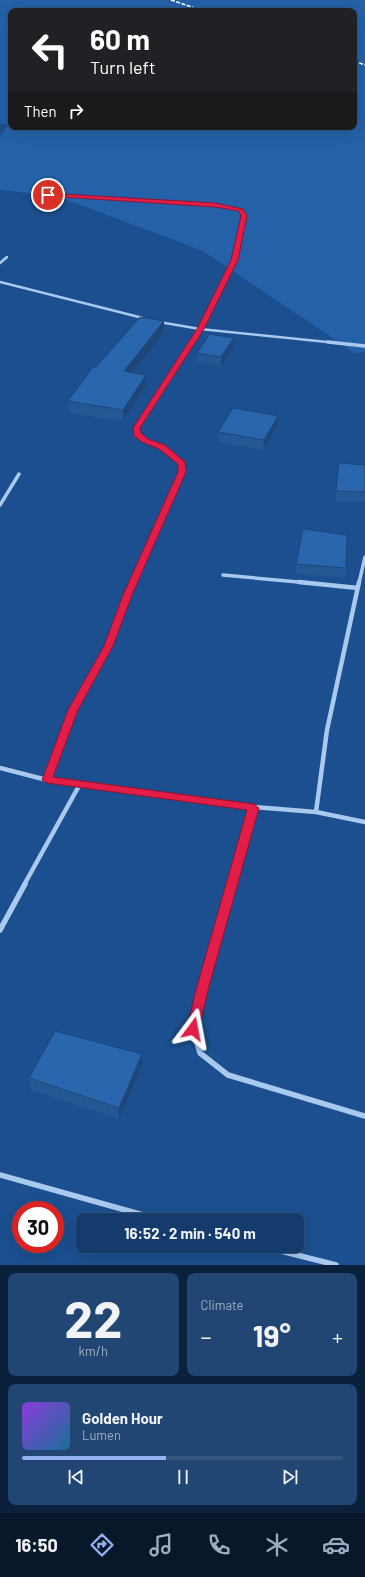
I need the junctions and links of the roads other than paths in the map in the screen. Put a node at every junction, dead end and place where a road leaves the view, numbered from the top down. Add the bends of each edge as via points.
1 (48, 195) dead end
2 (7, 257) dead end
3 (0, 264) edge
4 (0, 282) edge
5 (144, 319) edge
6 (152, 320) edge
7 (200, 329) junction
8 (365, 346) edge
9 (19, 474) dead end
10 (0, 505) edge
11 (365, 557) edge
12 (224, 574) dead end
13 (358, 588) junction
14 (0, 768) edge
15 (47, 780) junction
16 (80, 784) junction
17 (254, 808) junction
18 (316, 812) junction
19 (365, 822) edge
20 (0, 930) edge
21 (365, 1116) edge
22 (0, 1175) edge
23 (136, 1213) edge
24 (289, 1253) edge
25 (336, 1265) edge

1 - 7 street via 215,205 241,210 244,216 234,260
2 - 3 street
4 - 5 street
6 - 7 street
7 - 8 street
7 - 15 street via 136,428 137,434 162,447 182,463 182,472 108,646 73,710
9 - 10 street
11 - 13 street
12 - 13 street
13 - 18 street via 327,730
14 - 15 street
15 - 16 street
16 - 17 street
16 - 20 street
17 - 18 street
17 - 21 street via 193,1029 200,1053 228,1075
18 - 19 street
22 - 23 street
24 - 25 street

